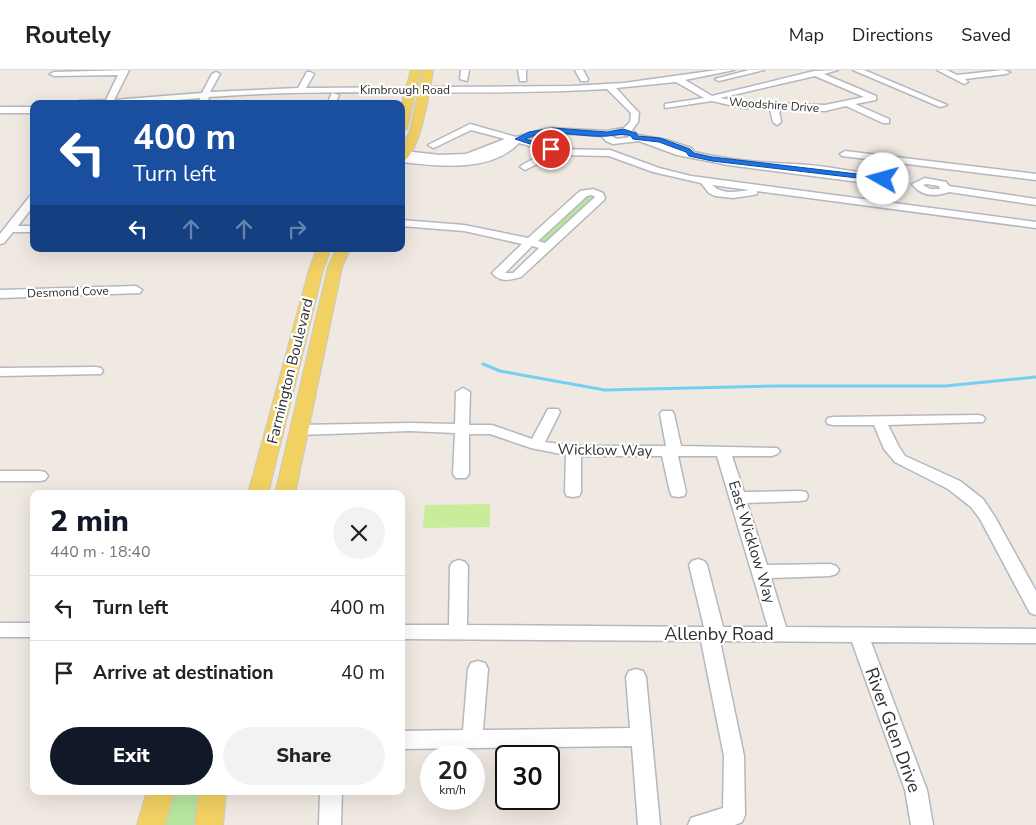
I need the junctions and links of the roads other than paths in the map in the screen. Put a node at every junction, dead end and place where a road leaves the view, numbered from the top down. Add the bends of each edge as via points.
1 (416, 70) edge
2 (428, 70) edge
3 (465, 70) edge
4 (522, 70) edge
5 (579, 70) edge
6 (730, 70) edge
7 (760, 70) edge
8 (808, 70) edge
9 (834, 70) edge
10 (857, 70) edge
11 (941, 70) edge
12 (124, 72) edge
13 (1006, 72) dead end
14 (54, 74) dead end
15 (216, 74) dead end
16 (310, 74) dead end
17 (817, 74) junction
18 (955, 78) junction
19 (464, 79) dead end
20 (584, 79) dead end
21 (522, 80) dead end
22 (683, 82) junction
23 (970, 86) dead end
24 (902, 89) junction
25 (301, 90) junction
26 (612, 90) junction
27 (410, 92) junction
28 (424, 92) junction
29 (335, 94) junction
30 (870, 96) junction
31 (712, 98) junction
32 (110, 100) edge
33 (204, 100) edge
34 (333, 100) edge
35 (0, 104) edge
36 (30, 104) edge
37 (848, 104) junction
38 (943, 105) dead end
39 (668, 106) dead end
40 (774, 107) junction
41 (0, 110) edge
42 (30, 110) edge
43 (405, 113) edge
44 (886, 121) dead end
45 (777, 122) dead end
46 (626, 132) junction
47 (607, 134) junction
48 (638, 138) junction
49 (516, 140) junction
50 (433, 145) dead end
51 (405, 152) edge
52 (554, 152) junction
53 (845, 154) dead end
54 (405, 158) edge
55 (931, 164) junction
56 (525, 167) dead end
57 (1036, 177) edge
58 (931, 187) junction
59 (975, 192) junction
60 (1036, 198) edge
61 (1036, 202) edge
62 (30, 203) edge
63 (930, 211) junction
64 (405, 223) edge
65 (1036, 225) edge
66 (9, 229) junction
67 (30, 229) edge
68 (0, 241) edge
69 (530, 242) junction
70 (548, 247) junction
71 (323, 252) edge
72 (342, 252) edge
73 (136, 290) dead end
74 (0, 294) edge
75 (96, 371) dead end
76 (0, 372) edge
77 (463, 392) dead end
78 (553, 412) dead end
79 (667, 414) dead end
80 (978, 419) dead end
81 (832, 421) dead end
82 (879, 421) junction
83 (462, 429) junction
84 (288, 430) junction
85 (536, 445) junction
86 (672, 451) junction
87 (724, 451) junction
88 (772, 451) dead end
89 (574, 452) junction
90 (461, 474) dead end
91 (0, 476) edge
92 (40, 476) dead end
93 (260, 490) edge
94 (285, 490) edge
95 (573, 492) dead end
96 (678, 492) dead end
97 (800, 496) dead end
98 (738, 498) junction
99 (698, 565) dead end
100 (460, 566) dead end
101 (830, 570) dead end
102 (760, 572) junction
103 (1036, 608) edge
104 (0, 630) edge
105 (30, 630) edge
106 (405, 632) edge
107 (458, 632) junction
108 (712, 633) junction
109 (780, 634) junction
110 (859, 635) junction
111 (1036, 636) edge
112 (478, 669) dead end
113 (636, 677) dead end
114 (641, 736) junction
115 (472, 739) junction
116 (405, 740) edge
117 (160, 795) edge
118 (213, 795) edge
119 (331, 795) edge
120 (151, 825) edge
121 (209, 825) edge
122 (330, 825) edge
123 (649, 825) edge
124 (699, 825) edge
125 (922, 825) edge

1 - 27 main road
2 - 28 main road
3 - 19 street
4 - 21 street
5 - 20 street
6 - 22 street, Kimbrough Road
7 - 22 street, Kimbrough Road
8 - 17 street
9 - 17 street
10 - 24 street
11 - 18 street
12 - 14 street
12 - 32 street
13 - 18 street
15 - 33 street
16 - 25 street
17 - 30 street
17 - 31 street
18 - 23 street
22 - 26 street, Kimbrough Road
22 - 31 street, Woodshire Drive
24 - 30 street, Woodshire Drive
24 - 38 street
25 - 27 street, Kimbrough Road
25 - 33 street, Kimbrough Road
26 - 28 street, Kimbrough Road via 563,94
26 - 46 street via 636,115
27 - 28 street, Kimbrough Road
27 - 29 street, Kimbrough Road
27 - 43 main road
28 - 51 main road via 416,131
29 - 33 street, Kimbrough Road
29 - 34 street
30 - 37 street, Woodshire Drive
31 - 39 street
31 - 40 street, Woodshire Drive
35 - 36 street
37 - 40 street, Woodshire Drive via 816,109
37 - 44 street
40 - 45 street
41 - 42 street
46 - 47 street
46 - 48 street
47 - 48 street via 608,139 615,142
47 - 49 street via 553,130 532,133
48 - 58 street via 660,143 680,153 882,182 921,182
49 - 50 street via 470,128
49 - 52 street
49 - 54 street via 514,144 475,160 443,162
52 - 56 street
52 - 63 street via 610,153 669,174 704,180 722,195 766,189
53 - 55 street
55 - 57 street
55 - 58 street
58 - 59 street via 942,184 946,189
58 - 63 street
59 - 60 street
59 - 61 street
62 - 66 street
63 - 65 street
64 - 69 street via 464,228
66 - 67 street
66 - 68 street
69 - 70 street
69 - 70 street via 499,270 500,275 516,275
69 - 70 street via 584,193 599,195 600,198
71 - 84 main road, Farmington Boulevard via 291,368 285,422
72 - 84 main road, Farmington Boulevard
73 - 74 street, Desmond Cove
75 - 76 street
77 - 83 street
78 - 85 street
79 - 86 street
80 - 82 street
81 - 82 street
82 - 103 street via 892,449 900,458 954,484 977,503
83 - 84 street, Wicklow Way
83 - 85 street, Wicklow Way via 492,430
83 - 90 street
84 - 93 main road, Farmington Boulevard
84 - 94 main road, Farmington Boulevard
85 - 89 street, Wicklow Way
86 - 87 street, Wicklow Way
86 - 89 street, Wicklow Way
86 - 96 street
87 - 88 street, Wicklow Way
87 - 98 street, East Wicklow Way
89 - 95 street
91 - 92 street
97 - 98 street
98 - 102 street, East Wicklow Way
99 - 108 street
100 - 107 street
101 - 102 street
102 - 109 street, East Wicklow Way
104 - 105 street
106 - 107 street, Allenby Road
107 - 108 street, Allenby Road
108 - 109 street, Allenby Road
108 - 124 street via 734,756 734,815
109 - 110 street, Allenby Road
110 - 111 street, Allenby Road
110 - 125 street, River Glen Drive via 916,790
112 - 115 street
113 - 114 street
114 - 115 street
114 - 123 street
115 - 116 street
117 - 120 main road
118 - 121 main road
119 - 122 street

